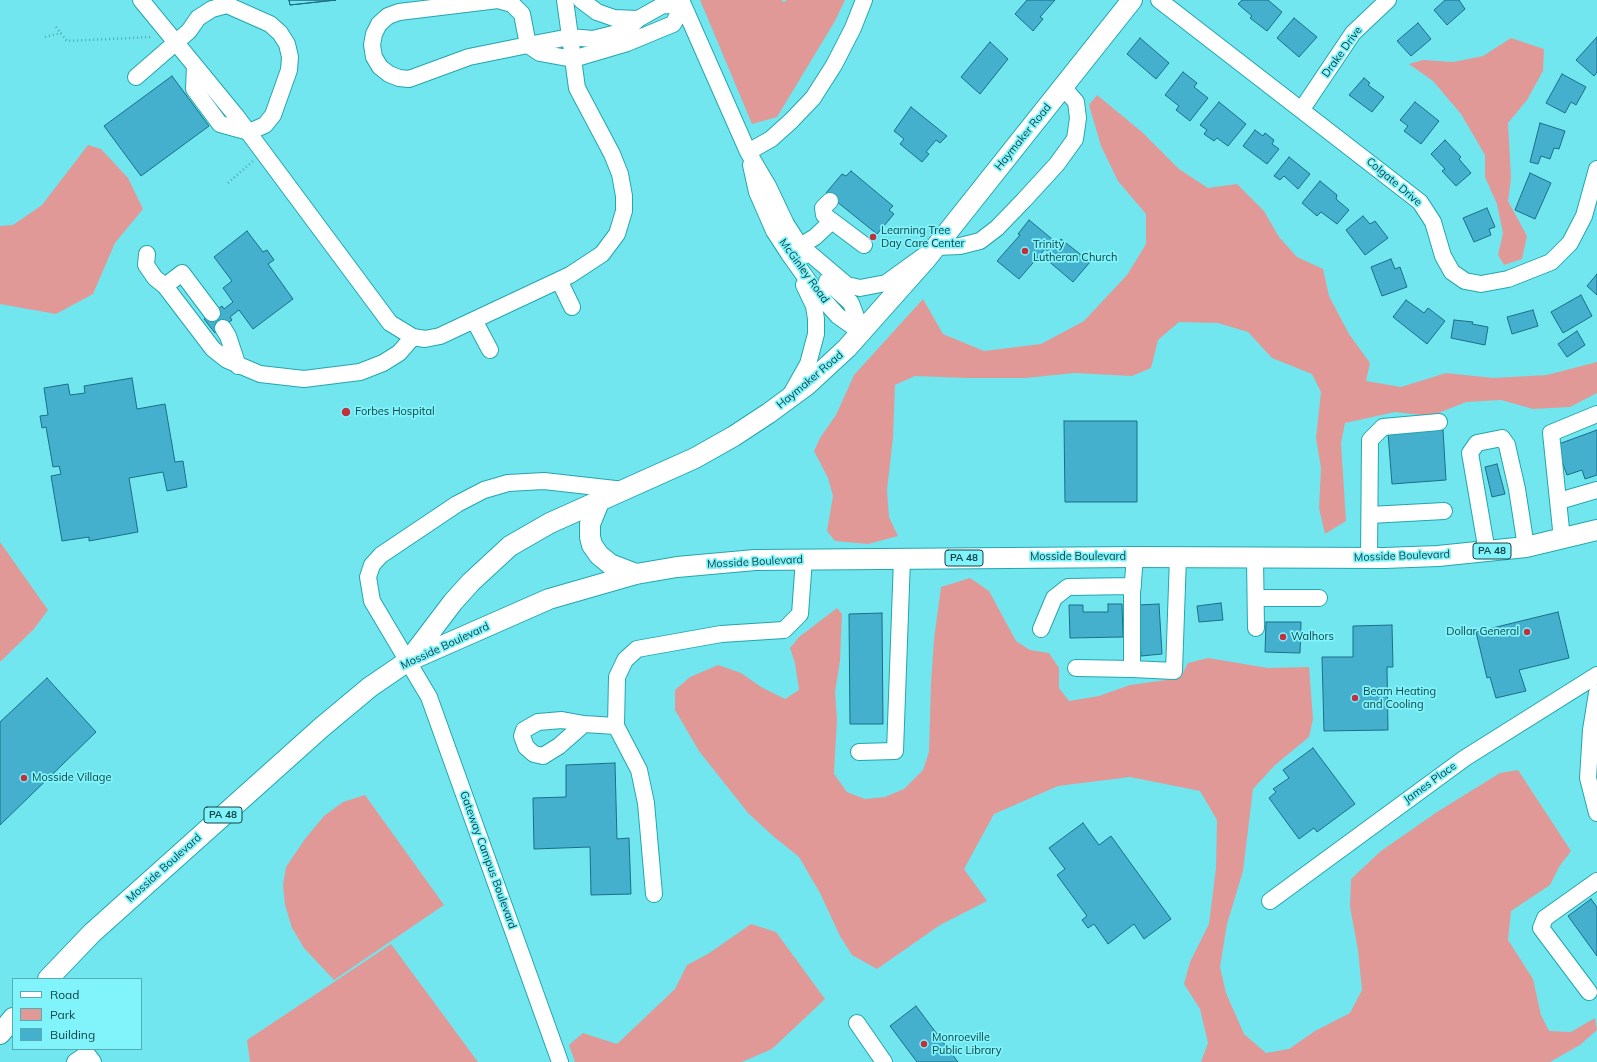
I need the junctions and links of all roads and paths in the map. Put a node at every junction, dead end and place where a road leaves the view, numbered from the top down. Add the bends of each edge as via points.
1 (141, 0) edge
2 (565, 0) edge
3 (581, 0) edge
4 (864, 0) edge
5 (1132, 0) edge
6 (1159, 0) edge
7 (1388, 0) edge
8 (682, 3) edge
9 (638, 19) junction
10 (56, 27) dead end
11 (61, 33) junction
12 (46, 36) dead end
13 (153, 37) dead end
14 (570, 37) junction
15 (177, 42) junction
16 (528, 45) junction
17 (573, 59) junction
18 (136, 77) dead end
19 (1063, 87) junction
20 (1302, 109) junction
21 (249, 132) junction
22 (748, 152) junction
23 (264, 153) junction
24 (1597, 169) edge
25 (228, 183) dead end
26 (830, 201) dead end
27 (832, 221) junction
28 (864, 245) dead end
29 (936, 247) junction
30 (795, 250) junction
31 (559, 280) junction
32 (572, 307) dead end
33 (212, 313) dead end
34 (474, 320) junction
35 (223, 328) dead end
36 (862, 333) junction
37 (413, 337) junction
38 (490, 350) dead end
39 (238, 366) junction
40 (788, 399) junction
41 (1597, 414) edge
42 (1439, 422) dead end
43 (624, 490) junction
44 (1597, 490) edge
45 (1559, 501) junction
46 (599, 502) junction
47 (1444, 511) dead end
48 (1370, 515) junction
49 (1597, 530) edge
50 (1562, 539) junction
51 (1526, 547) junction
52 (1487, 552) junction
53 (1135, 557) junction
54 (1178, 557) junction
55 (1255, 558) junction
56 (1369, 558) junction
57 (804, 559) junction
58 (902, 559) junction
59 (636, 574) junction
60 (1132, 586) junction
61 (1256, 598) junction
62 (1319, 598) dead end
63 (1256, 628) dead end
64 (1041, 629) dead end
65 (408, 662) junction
66 (1076, 668) dead end
67 (1132, 669) junction
68 (1597, 675) edge
69 (1597, 693) edge
70 (584, 724) dead end
71 (616, 726) junction
72 (859, 752) dead end
73 (1597, 813) edge
74 (1597, 881) edge
75 (654, 894) dead end
76 (1270, 901) dead end
77 (49, 978) edge
78 (1589, 992) dead end
79 (12, 1019) edge
80 (857, 1023) dead end
81 (0, 1034) edge
82 (75, 1062) edge
83 (94, 1062) edge
84 (560, 1062) edge
85 (884, 1062) edge

1 - 15 street
2 - 14 street
3 - 9 street via 597,12 614,18
4 - 22 street via 834,65 813,98 771,138
5 - 19 main road, Haymaker Road
6 - 20 street, Colgate Drive
7 - 20 street, Drake Drive via 1353,33
8 - 9 street via 663,5
8 - 17 street via 673,24 627,43
8 - 22 street, McGinley Road
9 - 14 street via 625,31 593,39
10 - 11 path
11 - 12 path
11 - 13 path via 67,41
14 - 16 street
14 - 17 street
15 - 18 street
15 - 21 street via 195,66 194,89 220,124
15 - 21 street via 198,18 212,9 227,5 270,24 280,33 287,44 289,70 273,114 265,125
16 - 16 street via 522,14 512,4 498,0 399,12 388,16 379,24 372,45 377,62 389,74 409,79 452,62
16 - 17 street via 540,53
17 - 31 street via 576,88 620,174 624,211 617,234 602,254 591,263
19 - 29 main road, Haymaker Road
19 - 29 street via 1076,102 1078,118 1075,139 1057,164 998,228 980,241 960,246
20 - 24 street, Colgate Drive via 1420,202 1433,222 1443,256 1452,272 1465,281 1481,284 1508,279 1551,262 1570,243 1584,216
21 - 23 street
22 - 30 street, McGinley Road via 768,186
23 - 25 path
23 - 37 street via 390,323
26 - 27 street via 823,211
27 - 28 street
27 - 30 street via 815,237
29 - 30 street via 886,283 860,288 847,285
29 - 36 main road, Haymaker Road
30 - 36 street, McGinley Road via 851,303
30 - 40 street via 798,276 808,292 816,319 813,350
31 - 32 street
31 - 34 street
33 - 39 street via 182,273 165,286 213,349
34 - 37 street via 440,336 425,339
34 - 38 street
35 - 39 street
36 - 40 main road, Haymaker Road via 807,385
37 - 39 street via 399,353 383,363 360,372 337,376 304,379 260,374
40 - 43 main road, Haymaker Road via 708,451
41 - 45 street via 1551,433
42 - 48 street via 1383,427 1370,440
43 - 46 main road, Haymaker Road
43 - 65 street, Gateway Campus Boulevard via 544,481 508,483 484,490 457,504 381,555 372,565 368,577 372,600
44 - 45 street
45 - 50 street
46 - 59 main road via 590,524 592,546 610,564
46 - 65 main road, Haymaker Road via 550,523 510,546 453,602
47 - 48 street
48 - 56 street
49 - 50 main road, Mosside Boulevard / PA 48
50 - 51 main road, Mosside Boulevard / PA 48
51 - 52 main road, Mosside Boulevard / PA 48
51 - 52 street via 1518,489 1507,445 1502,438 1477,443 1470,453
52 - 56 main road, Mosside Boulevard / PA 48
53 - 54 main road, Mosside Boulevard / PA 48
53 - 58 main road, Mosside Boulevard / PA 48
53 - 60 street
54 - 55 main road, Mosside Boulevard / PA 48
54 - 67 street via 1174,671
55 - 56 main road, Mosside Boulevard / PA 48
55 - 61 street
57 - 58 main road, Mosside Boulevard / PA 48
57 - 59 main road, Mosside Boulevard / PA 48 via 755,560 677,567
57 - 71 street via 800,614 784,630 721,634 637,649 625,660 617,677
58 - 72 street via 895,751
59 - 65 main road, Mosside Boulevard / PA 48 via 549,599
60 - 64 street via 1068,587 1054,598
60 - 67 street
61 - 62 street
61 - 63 street
65 - 77 main road, Mosside Boulevard / PA 48 via 370,687 322,727 92,933
65 - 84 street, Gateway Campus Boulevard via 429,697
66 - 67 street
68 - 76 street, James Place via 1465,758
69 - 73 street via 1591,730 1588,778
70 - 71 street
71 - 75 street via 639,770 646,803
74 - 78 street via 1546,918 1541,928
79 - 81 main road
80 - 85 street
82 - 83 street via 87,1054

